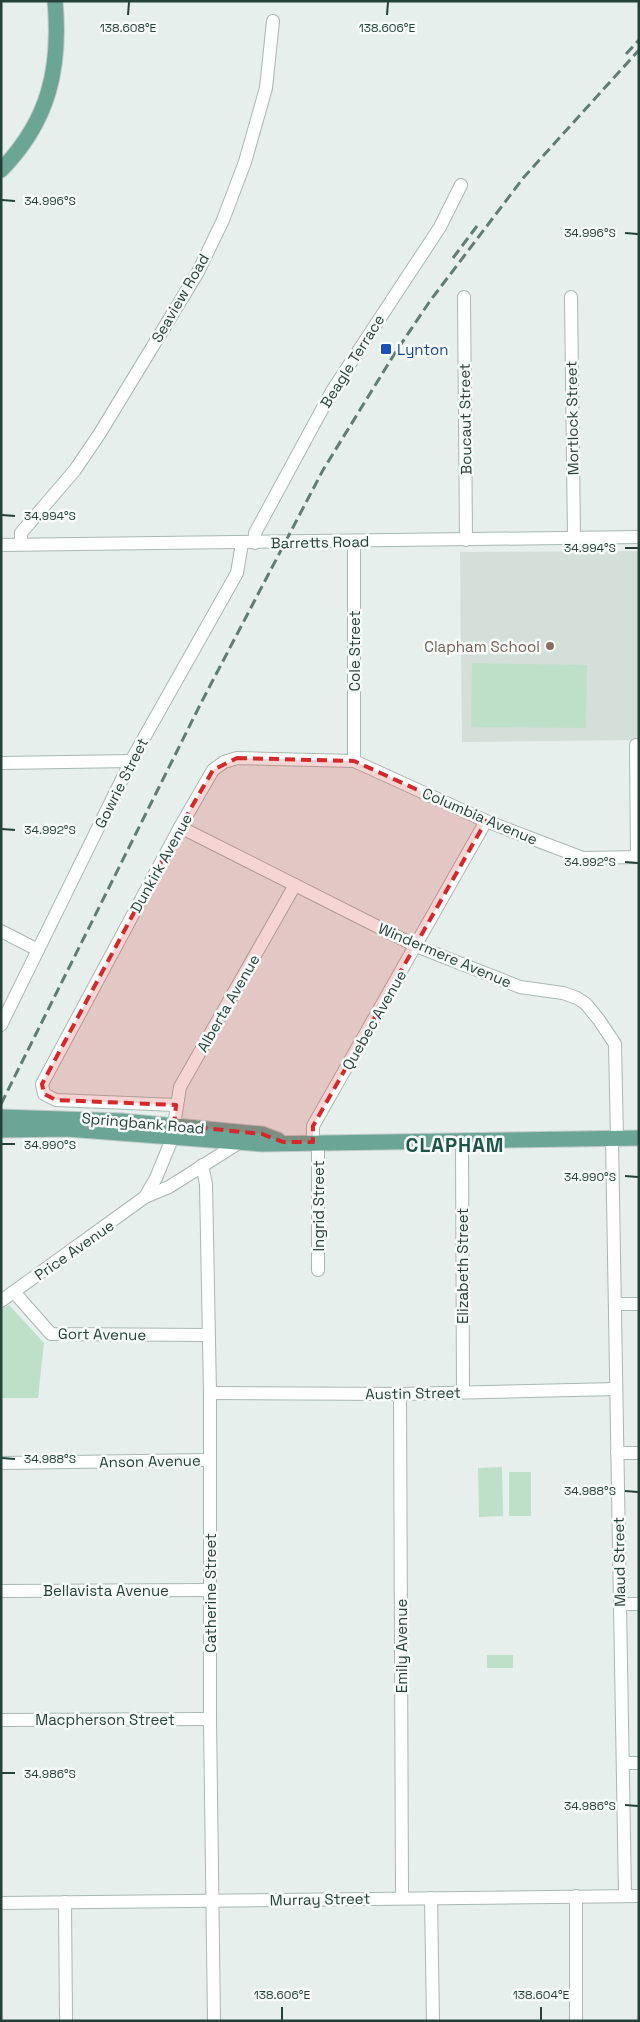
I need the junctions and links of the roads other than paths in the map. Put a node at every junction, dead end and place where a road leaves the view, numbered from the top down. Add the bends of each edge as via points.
1 (55, 1) edge
2 (274, 21) dead end
3 (1, 170) edge
4 (461, 185) dead end
5 (464, 297) dead end
6 (571, 297) dead end
7 (574, 538) junction
8 (639, 538) edge
9 (466, 540) junction
10 (354, 542) junction
11 (249, 543) junction
12 (21, 544) junction
13 (1, 545) edge
14 (636, 745) dead end
15 (354, 760) junction
16 (131, 761) junction
17 (1, 763) edge
18 (486, 821) junction
19 (180, 826) junction
20 (638, 857) edge
21 (296, 885) junction
22 (1, 931) edge
23 (416, 946) junction
24 (38, 950) junction
25 (1, 1025) edge
26 (42, 1084) joint
27 (176, 1105) junction
28 (1, 1117) edge
29 (12, 1125) edge
30 (173, 1132) junction
31 (639, 1138) edge
32 (614, 1139) junction
33 (462, 1140) junction
34 (283, 1142) junction
35 (315, 1142) junction
36 (237, 1144) junction
37 (202, 1165) junction
38 (145, 1198) junction
39 (318, 1270) dead end
40 (14, 1292) junction
41 (1, 1301) edge
42 (615, 1304) junction
43 (639, 1304) edge
44 (208, 1335) junction
45 (616, 1389) junction
46 (463, 1392) junction
47 (210, 1393) junction
48 (400, 1394) junction
49 (617, 1453) junction
50 (639, 1453) edge
51 (208, 1460) junction
52 (1, 1464) edge
53 (211, 1590) junction
54 (1, 1591) edge
55 (620, 1604) junction
56 (639, 1604) edge
57 (210, 1719) junction
58 (1, 1720) edge
59 (623, 1763) junction
60 (639, 1763) edge
61 (576, 1896) junction
62 (625, 1896) junction
63 (639, 1896) edge
64 (402, 1898) junction
65 (431, 1898) junction
66 (212, 1900) junction
67 (65, 1902) junction
68 (1, 1903) edge
69 (66, 2021) edge
70 (214, 2021) edge
71 (433, 2021) edge
72 (576, 2021) edge

1 - 3 main road via 57,48 46,104 30,137
2 - 12 street, Seaview Road via 266,88 245,162 223,220 198,272 75,470 21,533
4 - 11 street, Beagle Terrace via 440,227 332,391
5 - 9 street, Boucaut Street
6 - 7 street, Mortlock Street
7 - 8 street, Barretts Road
7 - 9 street, Barretts Road
9 - 10 street, Barretts Road
10 - 11 street, Barretts Road
10 - 15 street, Cole Street
11 - 12 street, Barretts Road
11 - 16 street, Gowrie Street via 237,573
12 - 13 street, Barretts Road
14 - 20 street
15 - 18 street, Columbia Avenue
15 - 19 street, Dunkirk Avenue via 237,758 224,762 213,770
16 - 17 street
16 - 24 street, Gowrie Street
18 - 20 street, Columbia Avenue via 583,858
18 - 23 street, Quebec Avenue
19 - 21 street, Windermere Avenue
19 - 26 street, Dunkirk Avenue
21 - 23 street, Windermere Avenue
21 - 27 street, Alberta Avenue via 180,1088
22 - 24 street
23 - 32 street, Windermere Avenue via 520,987 563,993 586,1004 615,1044
23 - 35 street, Quebec Avenue via 313,1126
24 - 25 street, Gowrie Street
26 - 27 street, Springbank Road via 44,1094 56,1100
27 - 30 street, Alberta Avenue
28 - 29 main road, Springbank Road
29 - 30 main road, Springbank Road
30 - 34 main road, Springbank Road via 262,1134
30 - 36 main road, Springbank Road
30 - 38 street, Price Avenue
31 - 32 main road, Springbank Road
32 - 33 main road, Springbank Road
32 - 42 street, Maud Street
33 - 35 main road, Springbank Road
33 - 46 street, Elizabeth Street
34 - 35 main road, Springbank Road
34 - 36 main road, Springbank Road
35 - 39 street, Ingrid Street
36 - 37 street, Price Avenue
37 - 38 street, Price Avenue via 170,1187
37 - 44 street, Catherine Street via 206,1184
38 - 40 street, Price Avenue
40 - 41 street, Price Avenue
40 - 44 street, Gort Avenue via 51,1334
42 - 43 street
42 - 45 street, Maud Street
44 - 47 street, Catherine Street
45 - 46 street, Austin Street
45 - 49 street, Maud Street
46 - 48 street, Austin Street
47 - 48 street, Austin Street
47 - 51 street, Catherine Street
48 - 64 street, Emily Avenue
49 - 50 street
49 - 55 street, Maud Street
51 - 52 street, Anson Avenue
51 - 53 street, Catherine Street
53 - 54 street, Bellavista Avenue
53 - 57 street, Catherine Street
55 - 56 street
55 - 59 street, Maud Street
57 - 58 street, Macpherson Street
57 - 66 street, Catherine Street
59 - 60 street
59 - 62 street, Maud Street
61 - 62 street, Murray Street
61 - 65 street, Murray Street
61 - 72 street
62 - 63 street, Murray Street
64 - 65 street, Murray Street
64 - 66 street, Murray Street
65 - 71 street
66 - 67 street, Murray Street
66 - 70 street, Catherine Street
67 - 68 street, Murray Street
67 - 69 street

